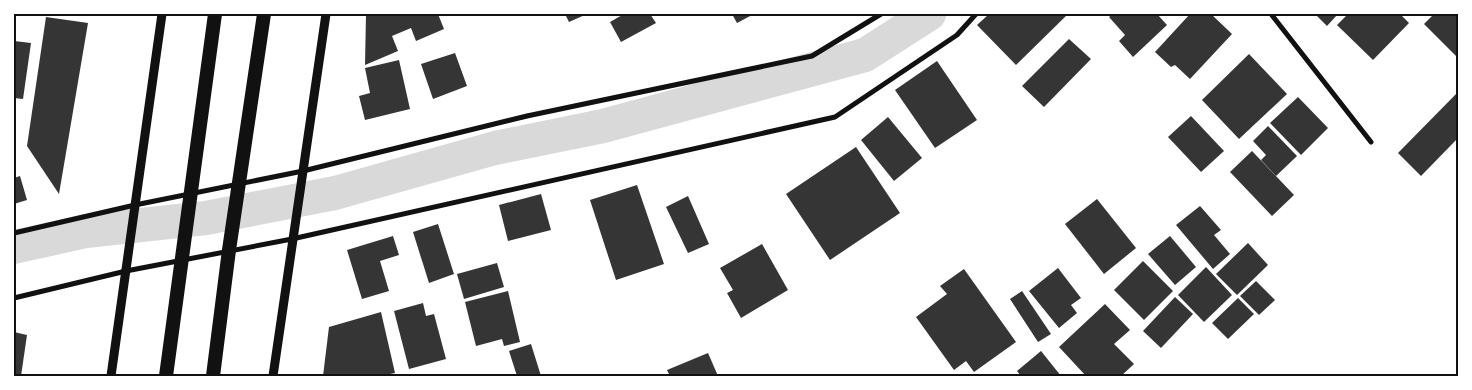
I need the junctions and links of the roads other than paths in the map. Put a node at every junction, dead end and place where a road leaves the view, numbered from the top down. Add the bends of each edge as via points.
1 (162, 14) edge
2 (215, 14) edge
3 (264, 14) edge
4 (326, 14) edge
5 (880, 14) edge
6 (976, 14) edge
7 (1271, 14) edge
8 (1371, 142) dead end
9 (303, 170) junction
10 (240, 184) junction
11 (191, 194) junction
12 (135, 205) junction
13 (14, 233) edge
14 (292, 238) junction
15 (229, 250) junction
16 (182, 260) junction
17 (126, 272) junction
18 (14, 298) edge
19 (111, 376) edge
20 (166, 376) edge
21 (213, 376) edge
22 (273, 376) edge

1 - 12 street
2 - 11 highway
3 - 10 highway
4 - 9 street
5 - 9 street via 812,56 526,116
6 - 14 street via 957,36 835,117
7 - 8 street
9 - 10 street
9 - 14 street
10 - 11 street
10 - 15 highway
11 - 12 street
11 - 16 highway
12 - 13 street
12 - 17 street
14 - 15 street
14 - 22 street
15 - 16 street
15 - 21 highway
16 - 17 street
16 - 20 highway
17 - 18 street
17 - 19 street

